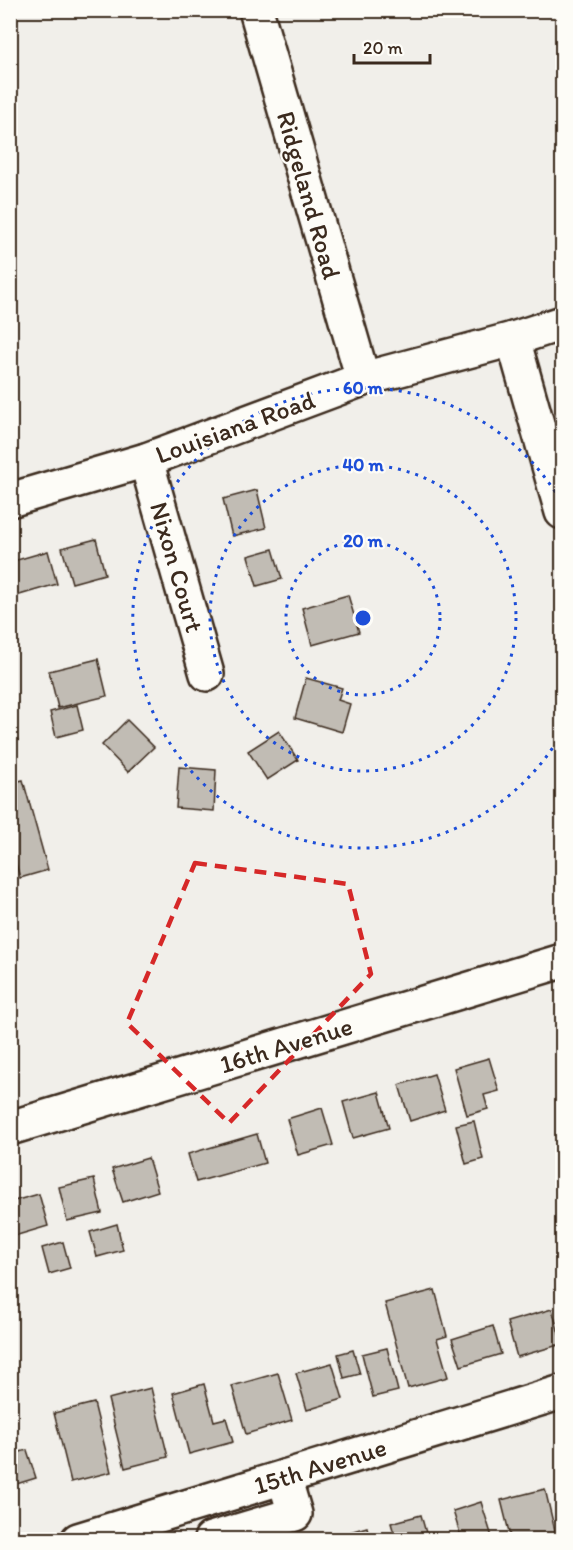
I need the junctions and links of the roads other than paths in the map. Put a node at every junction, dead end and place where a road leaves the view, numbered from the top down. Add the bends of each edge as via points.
1 (255, 10) edge
2 (562, 323) edge
3 (513, 339) junction
4 (363, 379) junction
5 (146, 460) junction
6 (10, 500) edge
7 (562, 512) edge
8 (207, 675) dead end
9 (562, 961) edge
10 (10, 1128) edge
11 (562, 1392) edge
12 (284, 1477) junction
13 (201, 1502) junction
14 (95, 1537) edge
15 (211, 1539) edge

1 - 4 street, Ridgeland Road
2 - 3 street, Louisiana Road
3 - 4 street, Louisiana Road
3 - 7 street
4 - 5 street, Louisiana Road
5 - 6 street, Louisiana Road
5 - 8 street, Nixon Court
9 - 10 street, 16th Avenue
11 - 12 street, 15th Avenue
12 - 13 street, 15th Avenue
12 - 15 street via 295,1514
13 - 14 street, 15th Avenue
13 - 15 street

